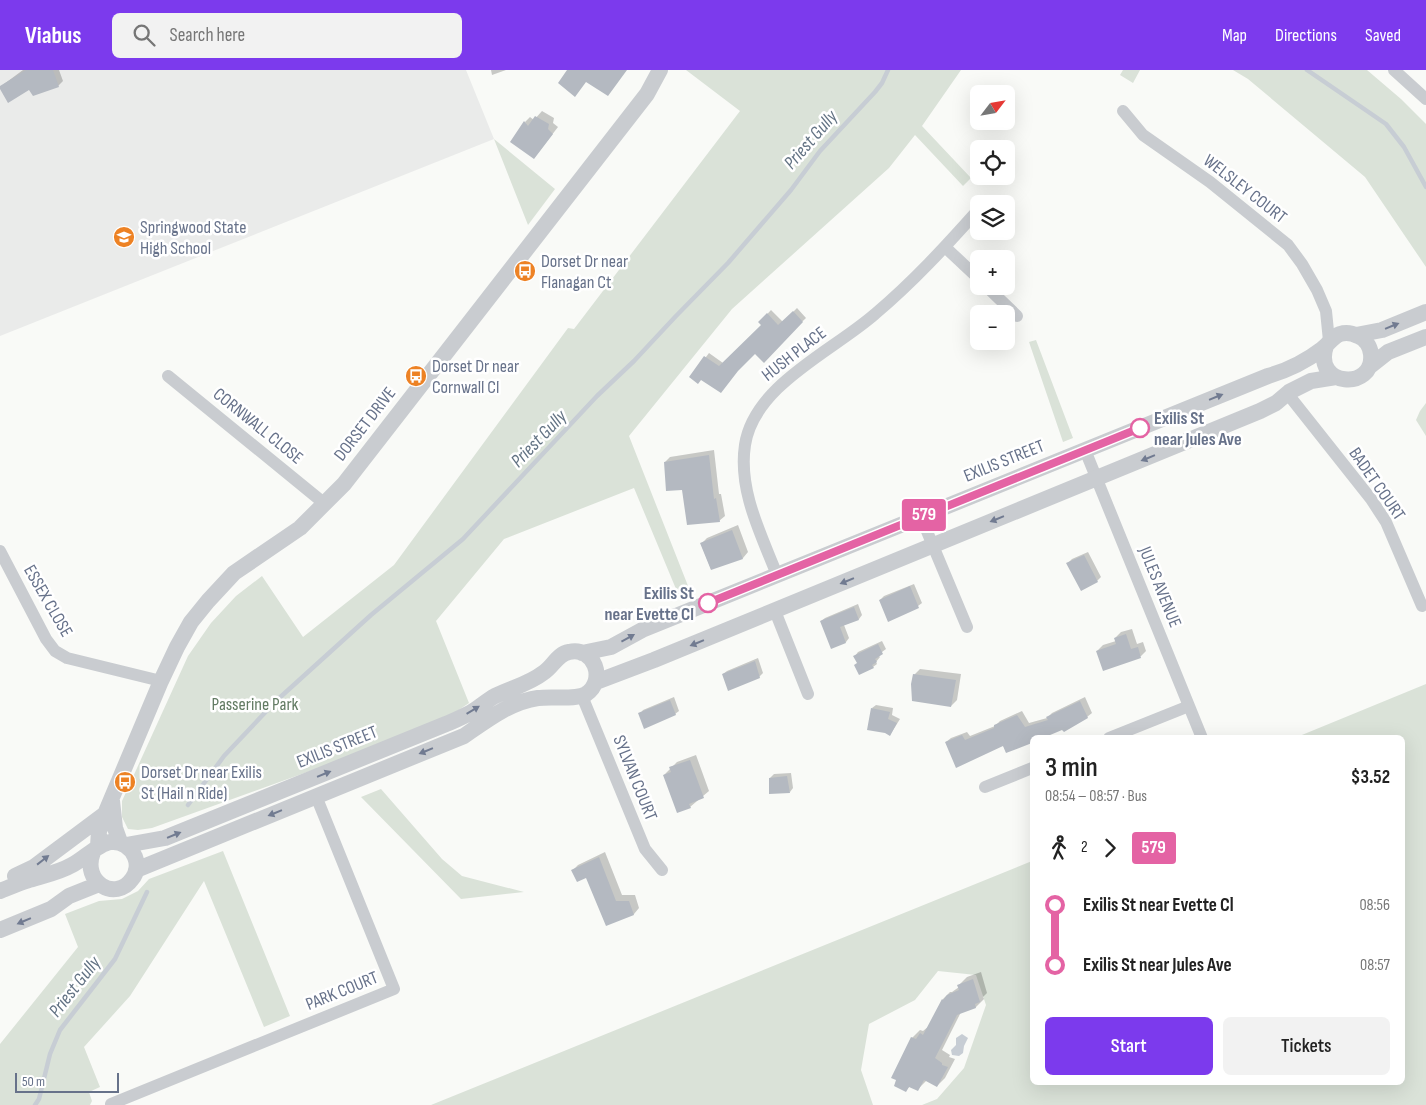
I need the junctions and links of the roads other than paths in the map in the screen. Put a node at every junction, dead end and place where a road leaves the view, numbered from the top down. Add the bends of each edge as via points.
1 (660, 70) edge
2 (1394, 70) edge
3 (1426, 100) edge
4 (1123, 111) dead end
5 (970, 219) edge
6 (945, 247) junction
7 (970, 271) edge
8 (995, 295) edge
9 (1326, 311) junction
10 (1426, 312) edge
11 (1017, 316) dead end
12 (1350, 334) junction
13 (1426, 337) edge
14 (1328, 344) junction
15 (1369, 366) junction
16 (168, 376) dead end
17 (1336, 377) junction
18 (1287, 393) junction
19 (1085, 450) junction
20 (1096, 479) junction
21 (325, 504) junction
22 (921, 516) junction
23 (933, 546) junction
24 (0, 551) edge
25 (777, 575) junction
26 (1422, 606) dead end
27 (775, 611) junction
28 (967, 627) dead end
29 (582, 653) junction
30 (554, 663) junction
31 (161, 681) junction
32 (596, 682) junction
33 (808, 694) dead end
34 (574, 696) junction
35 (1189, 706) junction
36 (1116, 735) edge
37 (1201, 735) edge
38 (1030, 769) edge
39 (985, 787) dead end
40 (316, 796) junction
41 (112, 799) junction
42 (105, 814) junction
43 (123, 844) junction
44 (95, 849) junction
45 (136, 870) junction
46 (662, 870) dead end
47 (0, 884) edge
48 (99, 884) junction
49 (0, 891) edge
50 (0, 930) edge
51 (111, 1104) edge

1 - 21 street, DORSET DRIVE via 647,94 344,484
2 - 3 street
4 - 9 street, WELSLEY COURT via 1143,135 1210,182 1288,245 1317,290
5 - 6 street, HUSH PLACE
6 - 7 street
6 - 25 street, HUSH PLACE via 874,316 788,379 758,410 745,444 744,481
8 - 11 street
9 - 12 street, WELSLEY COURT
9 - 14 street, WELSLEY COURT
12 -> 10 street, EXILIS STREET via 1382,330
12 - 14 street, EXILIS STREET via 1334,337
12 - 15 street via 1363,338 1370,352
13 - 15 street via 1388,352
14 - 17 street via 1324,360 1330,373
19 -> 14 street, EXILIS STREET via 1287,370
15 - 17 street via 1358,378 1343,380
16 - 21 street, CORNWALL CLOSE
17 - 18 street via 1312,381
18 -> 20 street via 1260,411
18 - 26 street, BADET COURT via 1386,522
19 - 20 street, JULES AVENUE
19 - 22 street, EXILIS STREET
20 -> 23 street
20 - 35 street, JULES AVENUE
21 - 31 street, DORSET DRIVE via 300,528 234,574 208,601 191,622
22 - 23 street
22 - 25 street, EXILIS STREET
23 -> 27 street
23 - 28 street
24 - 31 street, ESSEX CLOSE via 46,639 56,651 67,658
29 -> 25 street, EXILIS STREET via 611,647 644,629
27 -> 32 street
27 - 33 street
29 - 30 street, EXILIS STREET via 569,651
29 - 32 street via 593,661
30 - 34 street via 551,679 554,686
43 -> 30 street, EXILIS STREET via 165,838 446,724 544,673
31 - 41 street, DORSET DRIVE
32 - 34 street via 593,688
34 -> 40 street via 520,702 464,736
34 - 46 street, SYLVAN COURT via 645,849
35 - 36 street
35 - 37 street, JULES AVENUE
38 - 39 street
40 -> 45 street
40 - 51 street, PARK COURT via 394,989
41 - 42 street, DORSET DRIVE
41 - 43 street, DORSET DRIVE via 115,828
42 - 44 street, DORSET DRIVE
47 -> 42 street via 34,867
43 - 44 street, EXILIS STREET via 105,842
43 - 45 street via 135,856
44 - 48 street via 90,870
44 - 49 street, EXILIS STREET via 74,865 54,874
45 - 48 street via 126,885 108,888
48 -> 50 street

